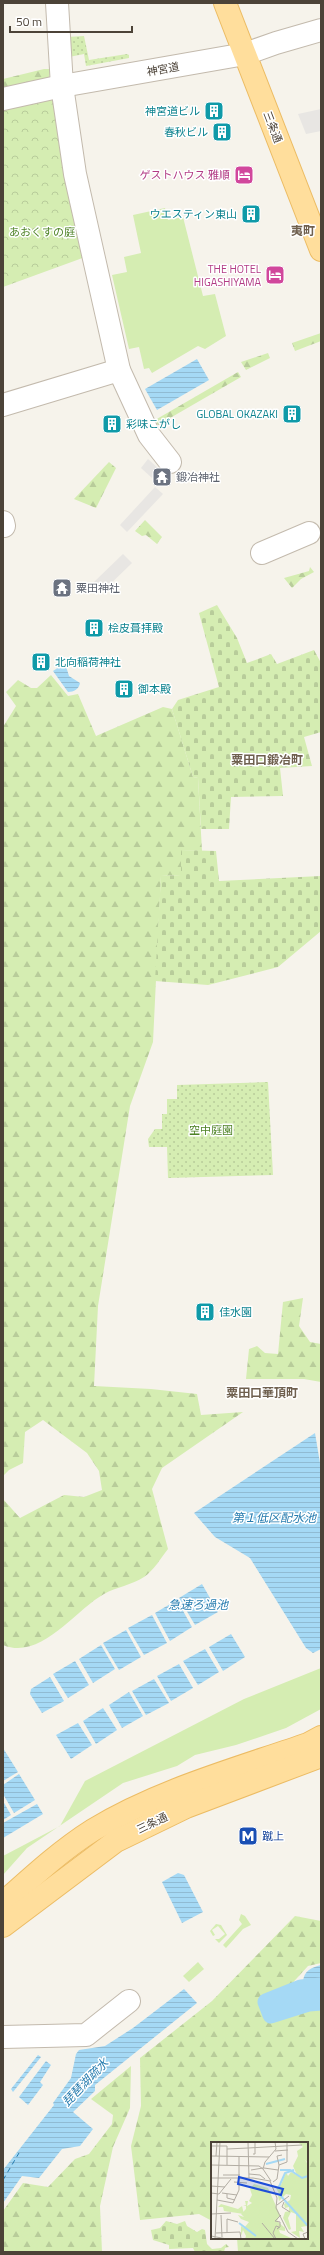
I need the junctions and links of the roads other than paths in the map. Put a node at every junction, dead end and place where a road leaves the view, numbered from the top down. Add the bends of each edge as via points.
1 (57, 3) edge
2 (225, 3) edge
3 (321, 30) edge
4 (245, 54) junction
5 (62, 86) junction
6 (3, 99) edge
7 (321, 250) edge
8 (119, 370) junction
9 (3, 405) edge
10 (170, 462) dead end
11 (309, 533) dead end
12 (262, 553) dead end
13 (321, 1738) edge
14 (321, 1756) edge
15 (3, 1903) edge
16 (3, 1926) edge
17 (129, 2001) dead end
18 (3, 2037) edge

1 - 5 street
2 - 4 main road, 三条通
3 - 4 street, 神宮道
4 - 5 street, 神宮道
4 - 7 main road, 三条通
5 - 6 street, 神宮道
5 - 8 street via 81,205
8 - 9 street
8 - 10 street via 148,435
11 - 12 street
13 - 15 main road, 三条通 via 176,1790 93,1830 58,1855
14 - 16 main road, 三条通 via 186,1807 116,1841
17 - 18 street via 86,2035

